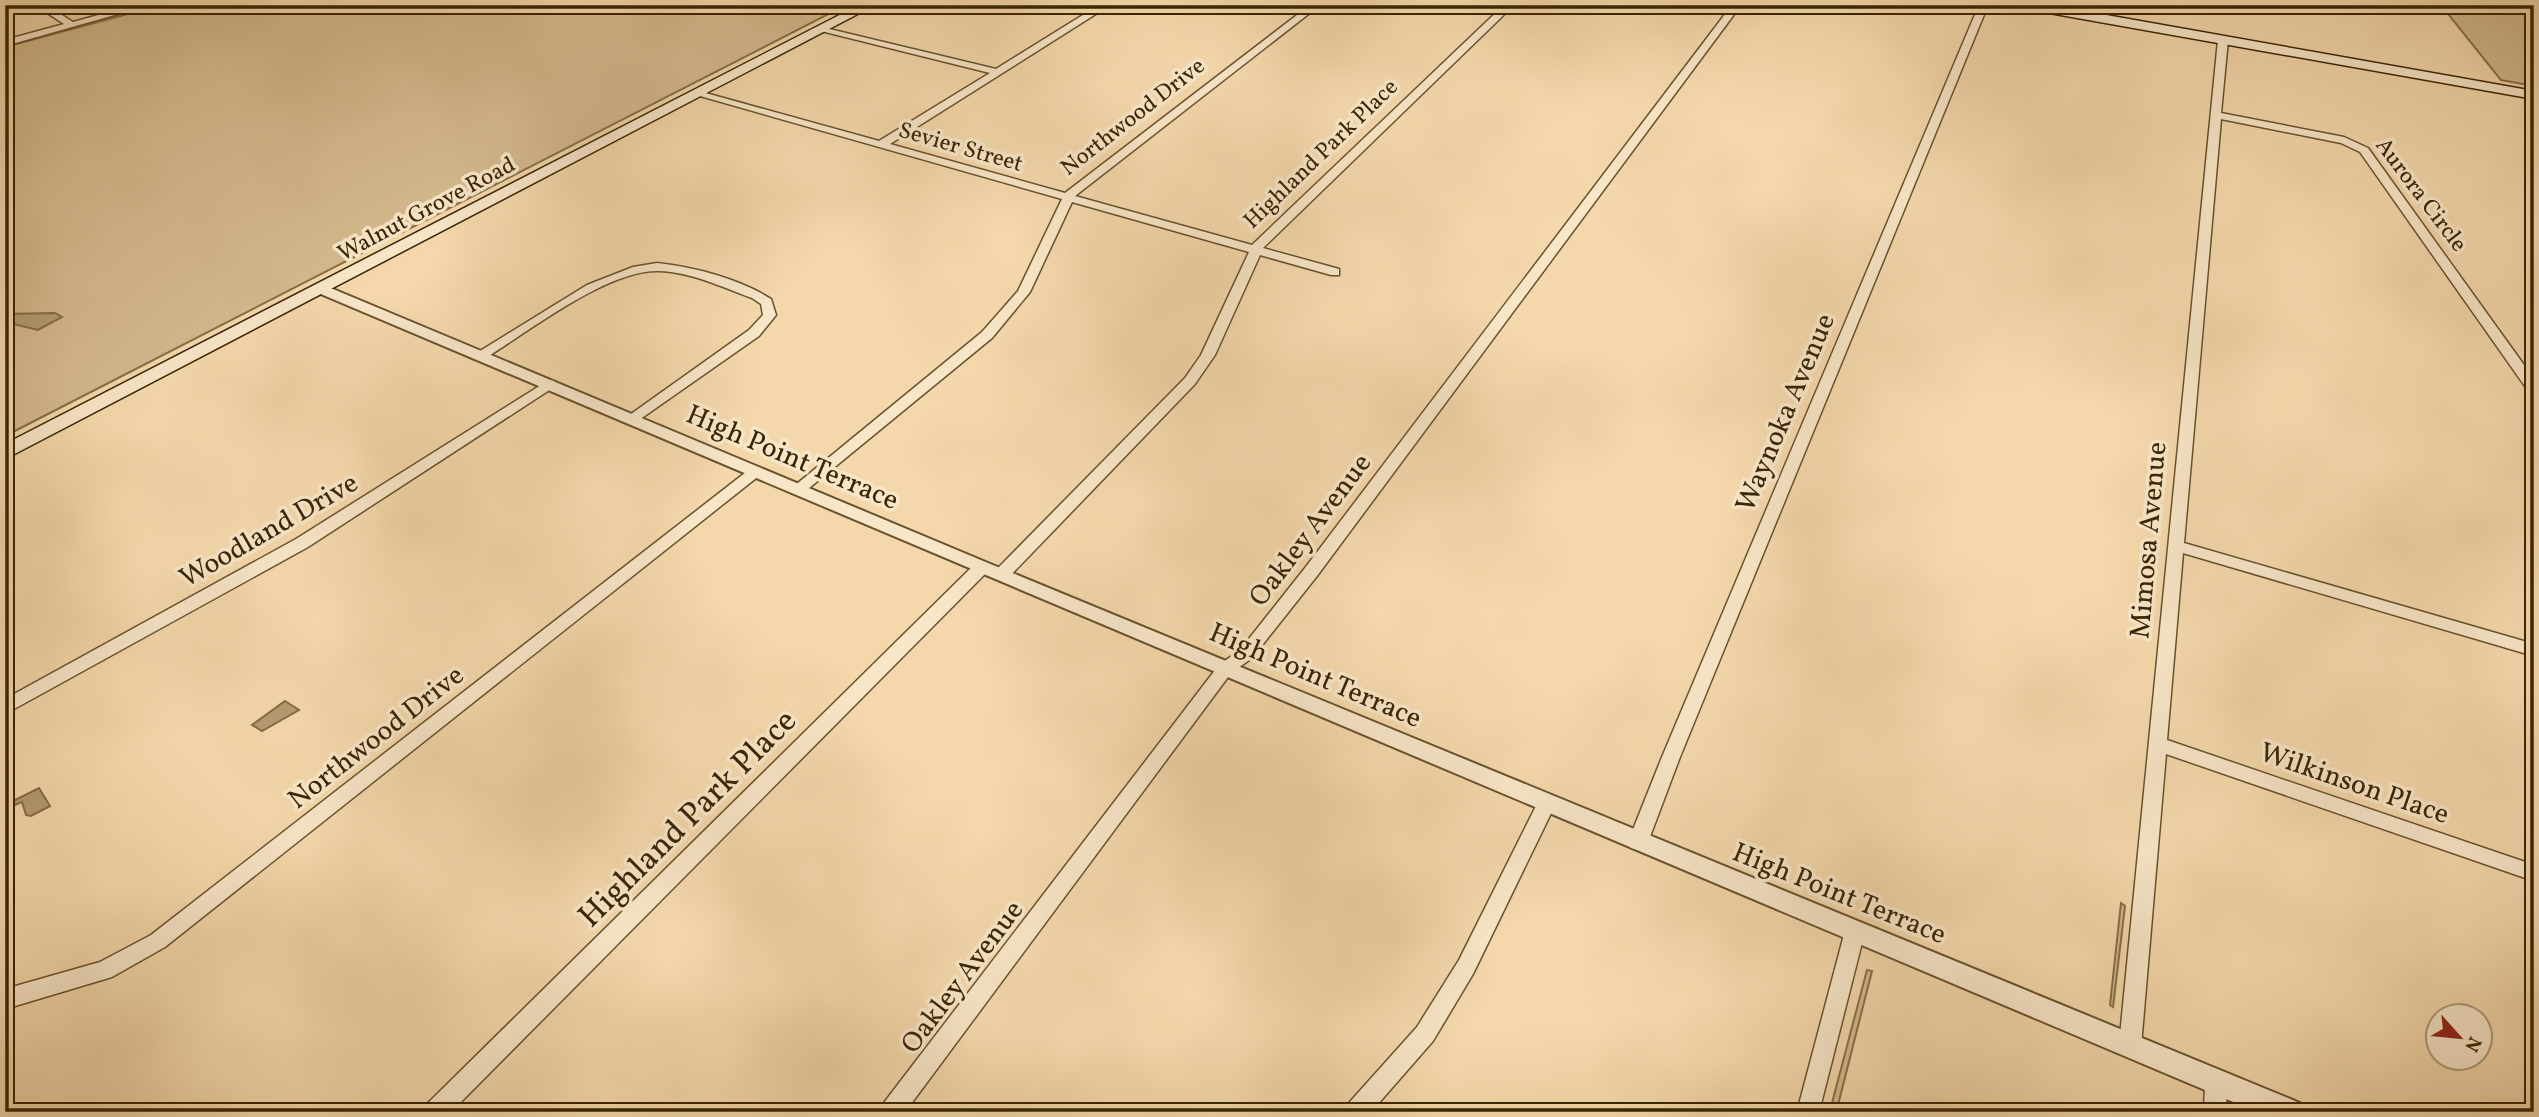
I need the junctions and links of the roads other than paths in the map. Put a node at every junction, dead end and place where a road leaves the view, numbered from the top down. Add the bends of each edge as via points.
1 (39, 5) edge
2 (146, 5) edge
3 (869, 5) edge
4 (1106, 5) edge
5 (1315, 5) edge
6 (1510, 5) edge
7 (1737, 5) edge
8 (1984, 5) edge
9 (2026, 5) edge
10 (71, 25) junction
11 (824, 29) junction
12 (2222, 40) junction
13 (5, 43) edge
14 (997, 72) junction
15 (698, 94) junction
16 (2534, 95) edge
17 (2216, 115) junction
18 (881, 145) junction
19 (1067, 198) junction
20 (1254, 250) junction
21 (1335, 272) dead end
22 (321, 289) junction
23 (480, 356) junction
24 (549, 384) junction
25 (2534, 389) edge
26 (631, 419) junction
27 (5, 453) edge
28 (755, 472) junction
29 (798, 490) junction
30 (2177, 546) junction
31 (991, 572) junction
32 (2534, 650) edge
33 (1225, 669) junction
34 (5, 707) edge
35 (2158, 744) junction
36 (1546, 803) junction
37 (1639, 842) junction
38 (2534, 873) edge
39 (1855, 931) junction
40 (5, 999) edge
41 (2130, 1046) junction
42 (2216, 1082) junction
43 (435, 1112) edge
44 (891, 1112) edge
45 (1356, 1112) edge
46 (1808, 1112) edge
47 (2215, 1112) edge
48 (2290, 1112) edge

1 - 10 street
2 - 10 street
3 - 11 main road, Walnut Grove Road
4 - 14 street
5 - 19 street, Northwood Drive
6 - 20 street, Highland Park Place
7 - 33 street, Oakley Avenue via 1311,572 1246,654
8 - 37 street, Waynoka Avenue
9 - 12 main road
10 - 13 street
11 - 14 street
11 - 15 main road, Walnut Grove Road
12 - 16 main road
12 - 17 street, Mimosa Avenue
14 - 18 street
15 - 18 street, Sevier Street
15 - 22 main road, Walnut Grove Road
17 - 25 street, Aurora Circle via 2344,140 2364,150
17 - 30 street, Mimosa Avenue
18 - 19 street, Sevier Street
19 - 20 street, Sevier Street
19 - 29 street, Northwood Drive via 1031,279 1006,316
20 - 21 street, Sevier Street
20 - 31 street, Highland Park Place via 1213,345 1190,382
22 - 23 street, High Point Terrace
22 - 27 main road, Walnut Grove Road
23 - 24 street, High Point Terrace
23 - 26 street via 611,278 648,267 676,269 767,302 771,313 754,333
24 - 26 street, High Point Terrace
24 - 34 street, Woodland Drive via 310,538
26 - 28 street, High Point Terrace
28 - 29 street, High Point Terrace
28 - 40 street, Northwood Drive via 158,941 105,970
29 - 31 street, High Point Terrace
30 - 32 street
30 - 35 street, Mimosa Avenue
31 - 33 street, High Point Terrace
31 - 43 street, Highland Park Place
33 - 36 street, High Point Terrace
33 - 44 street, Oakley Avenue
35 - 38 street, Wilkinson Place
35 - 41 street, Mimosa Avenue
36 - 37 street, High Point Terrace
36 - 45 street via 1453,990 1425,1034
37 - 39 street, High Point Terrace
39 - 41 street, High Point Terrace
39 - 46 street
41 - 42 street, High Point Terrace
42 - 47 street
42 - 48 street, High Point Terrace

